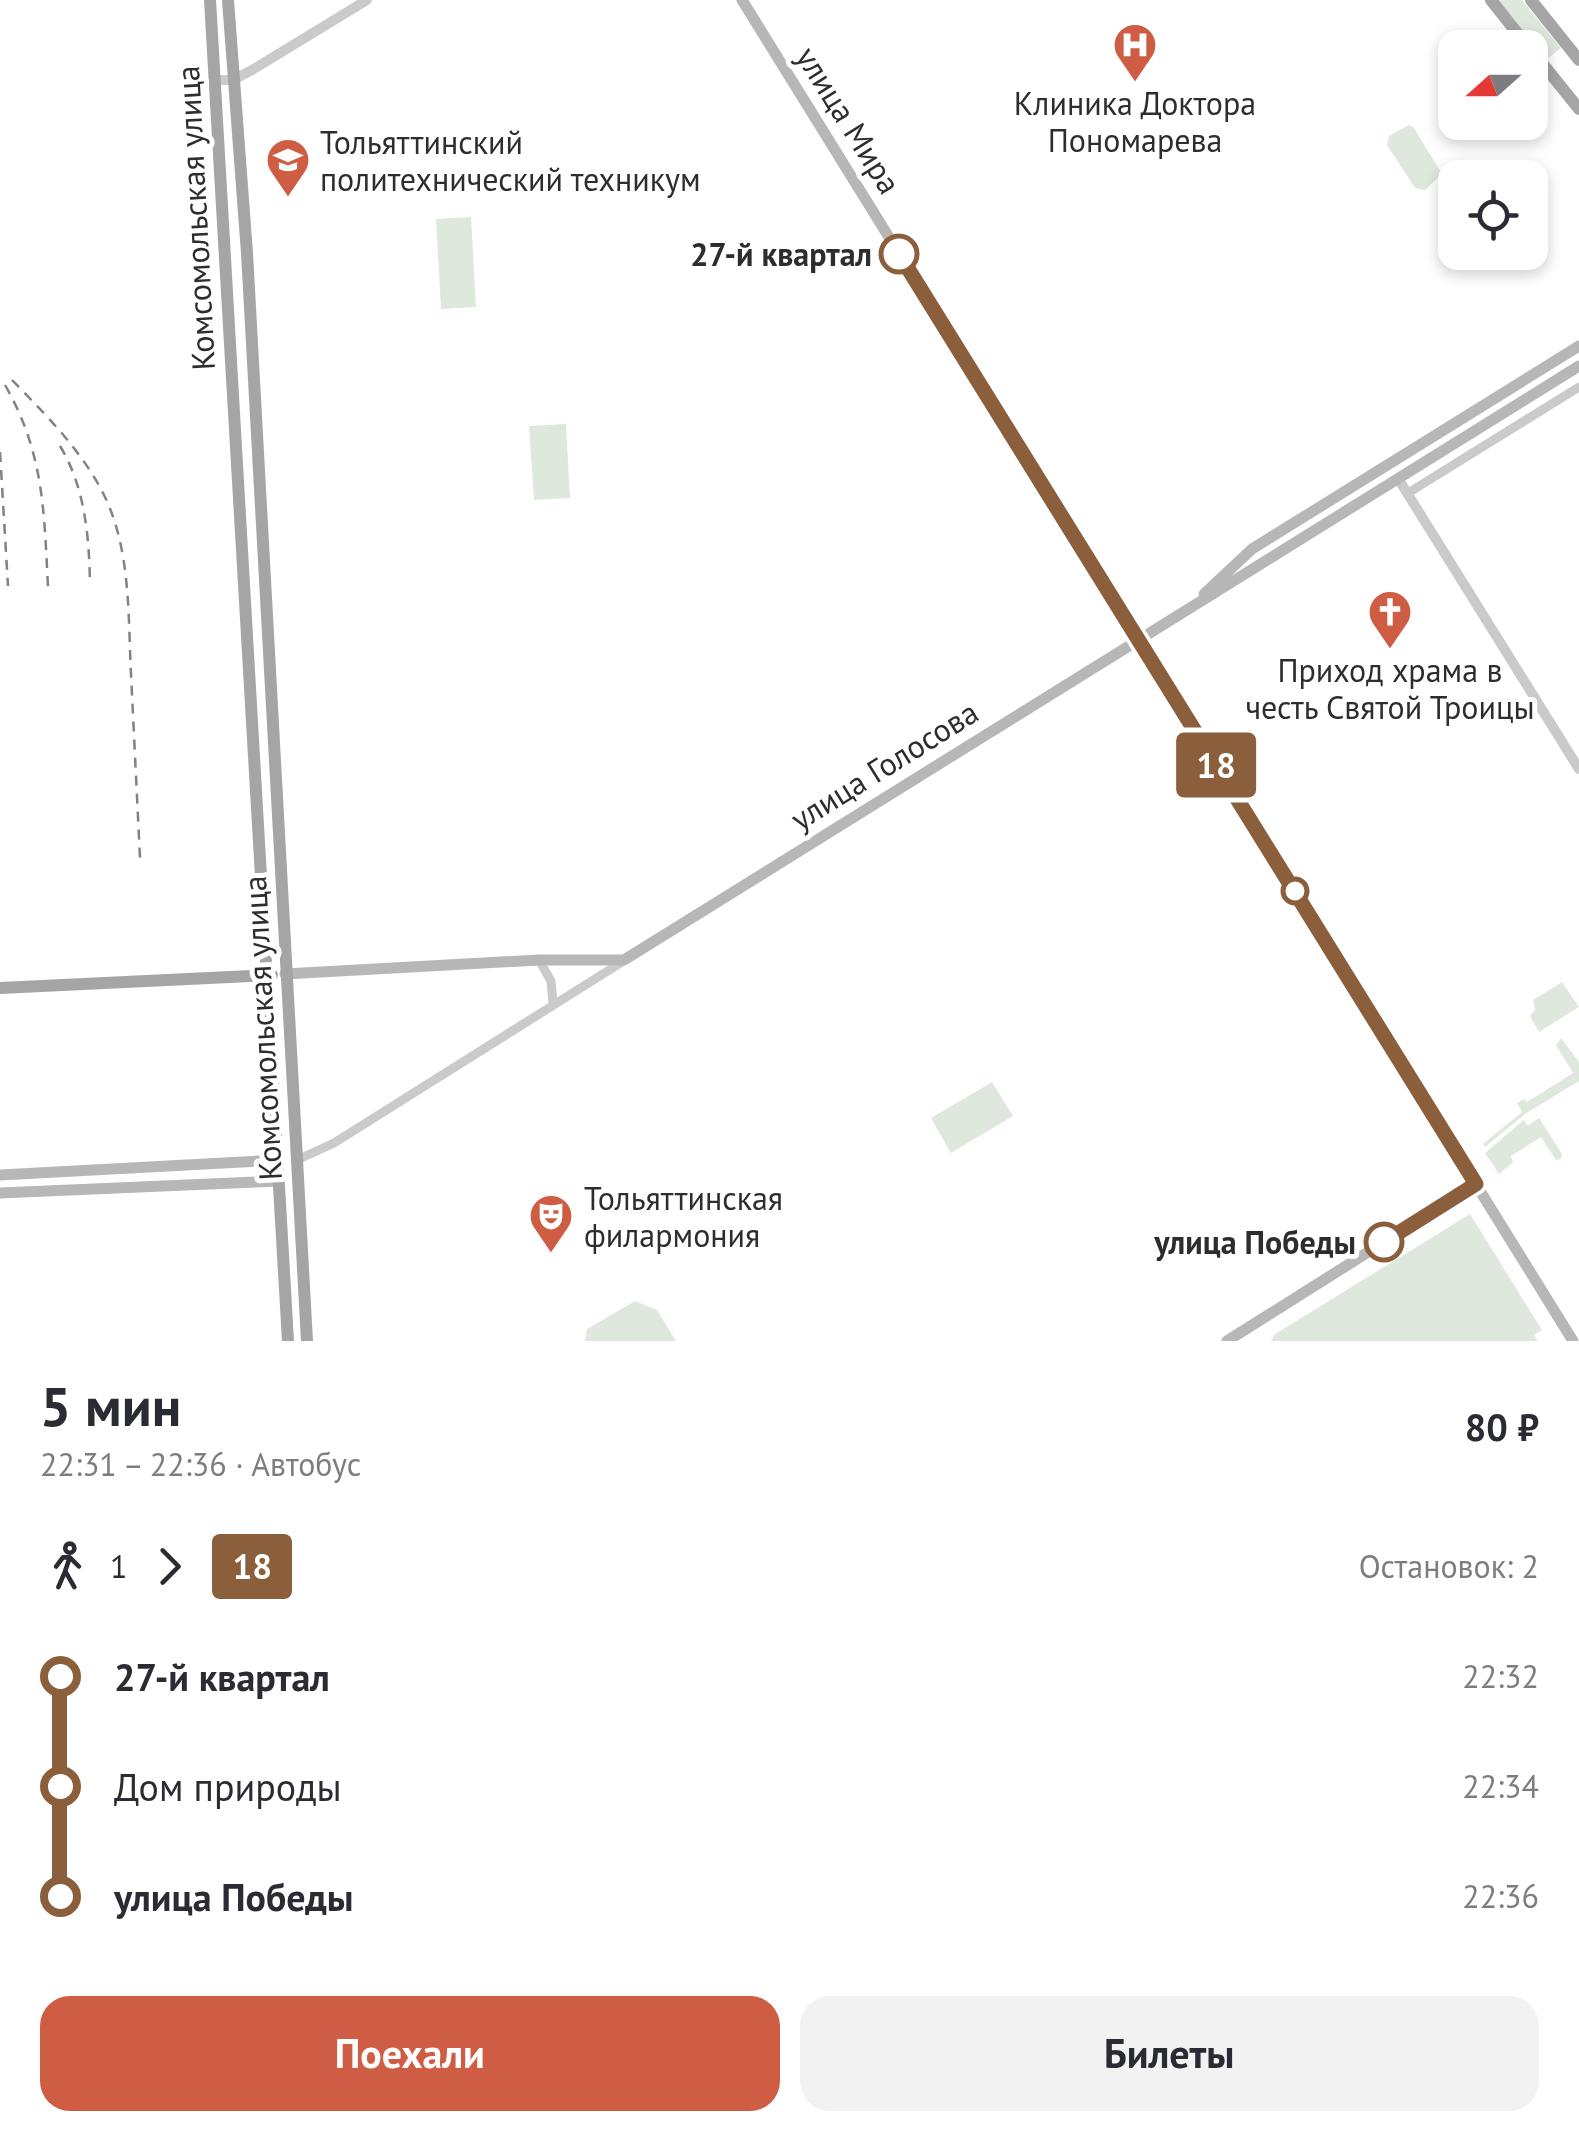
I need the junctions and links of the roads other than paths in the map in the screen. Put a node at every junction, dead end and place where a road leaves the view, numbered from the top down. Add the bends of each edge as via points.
1 (210, 0) edge
2 (228, 0) edge
3 (367, 0) edge
4 (742, 0) edge
5 (1491, 0) edge
6 (1531, 0) edge
7 (1515, 30) edge
8 (1579, 60) edge
9 (1548, 70) edge
10 (216, 80) junction
11 (233, 80) junction
12 (1579, 109) edge
13 (1579, 346) edge
14 (1579, 366) edge
15 (1579, 387) edge
16 (1464, 418) junction
17 (1472, 434) junction
18 (1399, 480) junction
19 (1408, 493) junction
20 (1252, 549) junction
21 (263, 551) junction
22 (242, 552) junction
23 (1261, 565) junction
24 (1174, 618) junction
25 (1138, 639) junction
26 (271, 712) junction
27 (251, 713) junction
28 (1579, 769) edge
29 (539, 960) junction
30 (624, 960) junction
31 (285, 974) junction
32 (266, 975) junction
33 (0, 988) edge
34 (553, 1004) junction
35 (293, 1090) junction
36 (274, 1092) junction
37 (278, 1160) junction
38 (297, 1160) junction
39 (0, 1175) edge
40 (279, 1181) junction
41 (1476, 1184) junction
42 (0, 1193) edge
43 (288, 1341) edge
44 (307, 1341) edge
45 (1227, 1341) edge
46 (1573, 1341) edge

1 - 10 main road, Комсомольская улица
2 - 11 main road, Комсомольская улица
3 - 11 street
4 - 25 main road, улица Мира
5 - 7 main road
6 - 8 main road
9 - 12 main road
10 - 11 street
10 - 22 main road, Комсомольская улица
11 - 21 main road, Комсомольская улица
13 - 16 main road, улица Голосова
14 - 17 main road, улица Голосова
15 - 19 street
16 - 17 main road via 1474,424
16 - 20 main road, улица Голосова
17 - 18 main road, улица Голосова
18 - 19 street
18 - 23 main road, улица Голосова
19 - 28 street
20 - 23 main road
20 - 24 main road, улица Голосова
21 - 22 main road
21 - 26 main road, Комсомольская улица
22 - 27 main road, Комсомольская улица
23 - 24 main road, улица Голосова
24 - 25 main road, улица Голосова
25 - 30 main road, улица Голосова
25 - 41 main road, улица Мира
26 - 27 main road
26 - 31 main road, Комсомольская улица
27 - 32 main road, Комсомольская улица
29 - 30 main road
29 - 31 main road
29 - 34 street via 551,981
30 - 34 street
31 - 32 main road
31 - 35 main road, Комсомольская улица
32 - 33 main road
32 - 36 main road, Комсомольская улица
34 - 38 street
35 - 36 main road
35 - 38 main road, Комсомольская улица
36 - 37 main road, Комсомольская улица
37 - 39 main road
37 - 40 main road, Комсомольская улица
38 - 44 main road, Комсомольская улица
40 - 42 main road
40 - 43 main road, Комсомольская улица
41 - 45 main road
41 - 46 main road, улица Мира

